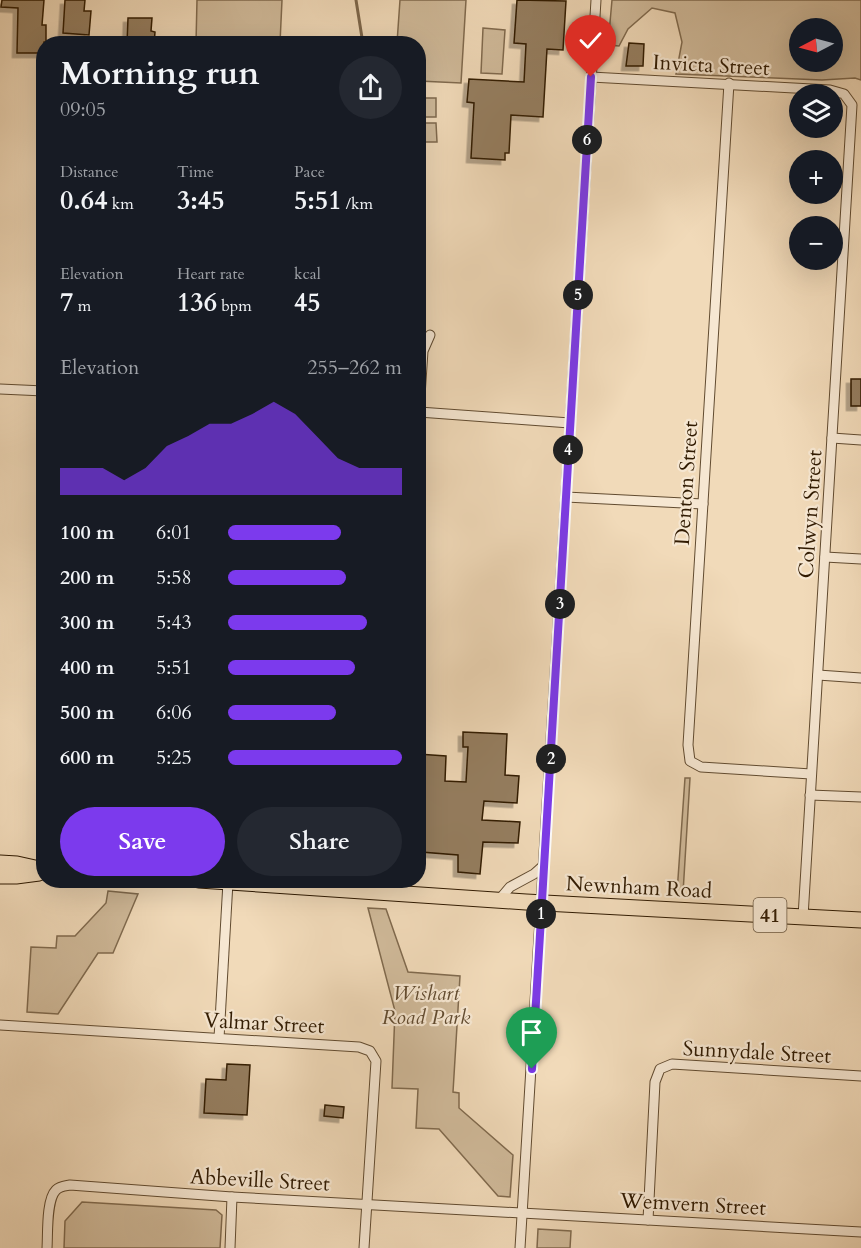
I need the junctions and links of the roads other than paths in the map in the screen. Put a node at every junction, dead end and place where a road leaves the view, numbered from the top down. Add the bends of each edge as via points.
1 (596, 0) edge
2 (591, 77) junction
3 (729, 83) junction
4 (852, 112) joint
5 (430, 335) dead end
6 (426, 344) edge
7 (0, 389) edge
8 (36, 391) edge
9 (426, 413) edge
10 (570, 423) junction
11 (832, 438) junction
12 (861, 440) edge
13 (566, 497) junction
14 (703, 504) junction
15 (825, 557) junction
16 (861, 559) edge
17 (818, 675) junction
18 (861, 678) edge
19 (812, 774) junction
20 (810, 795) junction
21 (861, 798) edge
22 (0, 862) edge
23 (544, 865) junction
24 (36, 869) edge
25 (36, 872) edge
26 (0, 876) edge
27 (228, 888) edge
28 (319, 888) edge
29 (500, 900) junction
30 (542, 903) junction
31 (803, 917) junction
32 (861, 920) edge
33 (0, 1025) edge
34 (219, 1038) junction
35 (861, 1076) edge
36 (232, 1197) junction
37 (367, 1204) junction
38 (523, 1213) junction
39 (648, 1220) junction
40 (861, 1232) edge
41 (47, 1248) edge
42 (230, 1248) edge
43 (364, 1248) edge
44 (520, 1248) edge

1 - 2 street
2 - 3 street, Invicta Street
2 - 10 street
3 - 4 street, Invicta Street via 830,90 850,99
3 - 14 street, Denton Street
4 - 11 street, Colwyn Street
5 - 6 street
7 - 8 street
9 - 10 street
10 - 13 street
11 - 12 street
11 - 15 street, Colwyn Street
13 - 14 street
13 - 23 street
14 - 19 street, Denton Street via 690,761 701,767
15 - 16 street
15 - 17 street, Colwyn Street
17 - 18 street
17 - 19 street, Colwyn Street
19 - 20 street, Colwyn Street
20 - 21 street
20 - 31 street, Colwyn Street
22 - 24 main road
23 - 29 street via 510,887
23 - 30 street
25 - 26 main road
27 - 34 street
28 - 29 main road, Newnham Road / 41
29 - 30 main road, Newnham Road / 41
30 - 31 main road, Newnham Road / 41
30 - 38 street
31 - 32 main road, Newnham Road / 41
33 - 34 street, Valmar Street
34 - 37 street, Valmar Street via 359,1047 370,1051 376,1061
35 - 39 street, Sunnydale Street via 672,1065 660,1069 655,1082
36 - 37 street, Abbeville Street
36 - 41 street, Abbeville Street via 60,1187 51,1198
36 - 42 street
37 - 38 street, Abbeville Street
37 - 43 street
38 - 39 street, Wemvern Street
38 - 44 street
39 - 40 street, Wemvern Street

